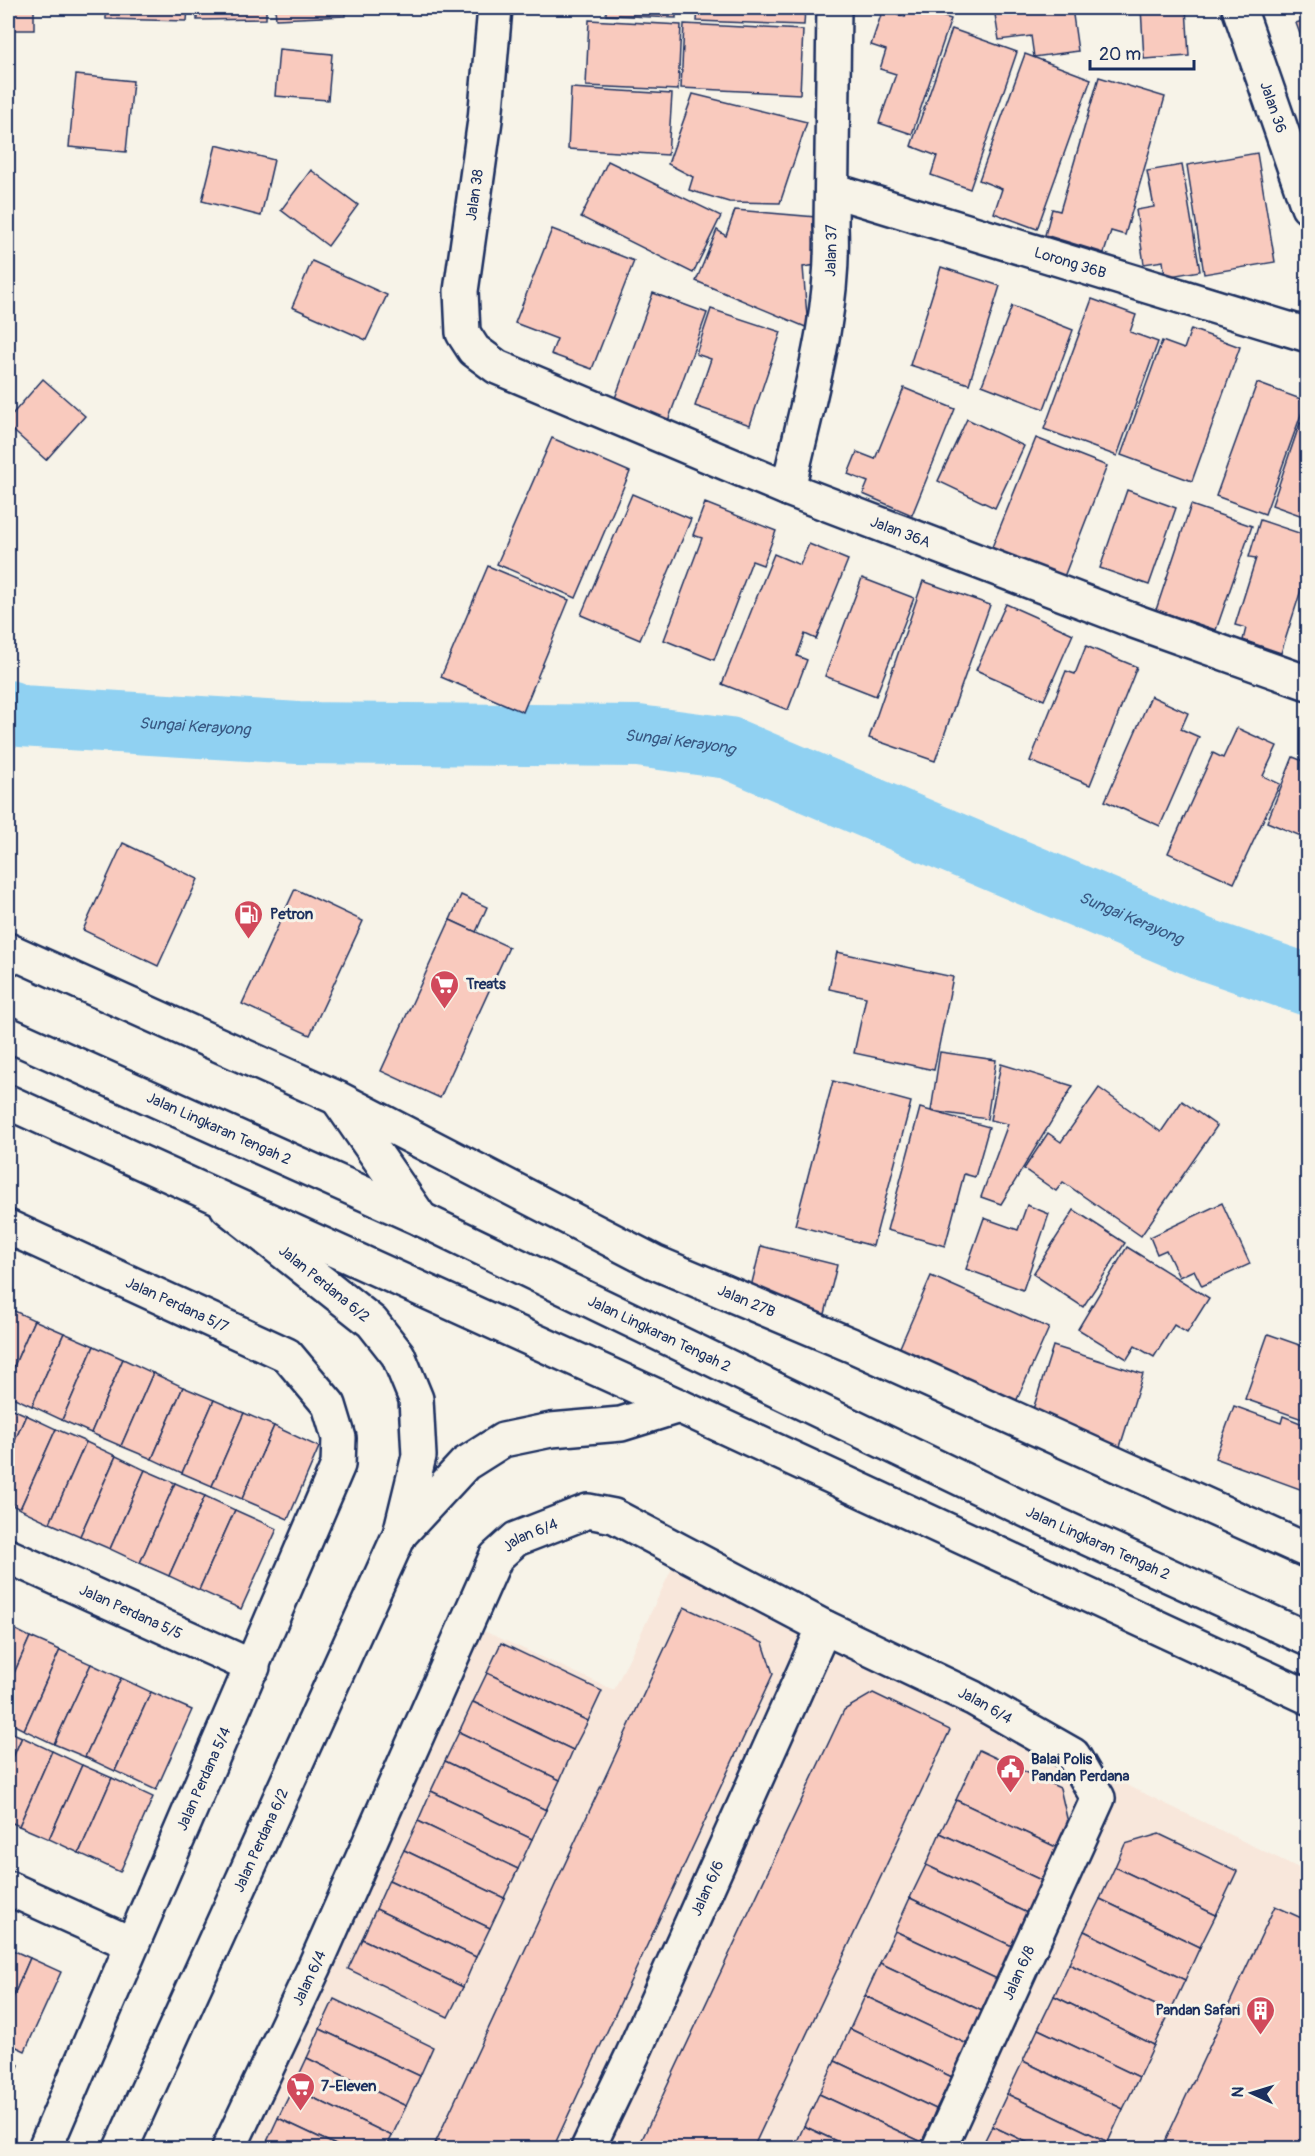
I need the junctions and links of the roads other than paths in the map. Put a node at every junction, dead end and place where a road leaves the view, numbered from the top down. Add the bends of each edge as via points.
1 (495, 8) edge
2 (834, 8) edge
3 (1239, 8) edge
4 (832, 190) junction
5 (1308, 207) edge
6 (1308, 334) edge
7 (497, 367) joint
8 (788, 489) junction
9 (1308, 683) edge
10 (8, 950) edge
11 (8, 1034) edge
12 (337, 1098) junction
13 (8, 1102) edge
14 (212, 1195) junction
15 (421, 1219) junction
16 (8, 1227) edge
17 (329, 1406) joint
18 (679, 1406) junction
19 (400, 1534) junction
20 (1308, 1551) edge
21 (8, 1556) edge
22 (824, 1627) junction
23 (1308, 1639) edge
24 (254, 1667) junction
25 (1308, 1696) edge
26 (1098, 1798) joint
27 (8, 1888) edge
28 (132, 1944) junction
29 (45, 2148) edge
30 (121, 2148) edge
31 (229, 2148) edge
32 (588, 2148) edge
33 (939, 2148) edge

1 - 7 main road, Jalan 38 via 485,120 460,291 463,333 474,350
2 - 4 main road, Jalan 37
3 - 5 main road, Jalan 36
4 - 6 main road, Lorong 36B
4 - 8 main road, Jalan 37 via 832,261 824,326
7 - 8 main road, Jalan 36A
8 - 9 main road, Jalan 36A
10 - 12 main road, Jalan 27B
11 - 15 main road, Jalan Lingkaran Tengah 2
12 - 15 main road
12 - 20 main road, Jalan 27B via 654,1262
13 - 14 main road
14 - 18 main road
14 - 19 main road, Jalan Perdana 6/2 via 372,1322 398,1355 416,1400 418,1456
15 - 23 main road, Jalan Lingkaran Tengah 2 via 1032,1513
16 - 17 main road, Jalan Perdana 5/7 via 287,1355
17 - 24 main road, Jalan Perdana 5/4 via 339,1438 338,1465
18 - 19 main road, Jalan Perdana 6/2 via 621,1424 551,1430 502,1440 465,1464
18 - 25 main road
19 - 30 main road, Jalan Perdana 6/2
21 - 24 main road, Jalan Perdana 5/5
22 - 26 main road, Jalan 6/4 via 973,1698 1073,1755
22 - 31 main road, Jalan 6/4 via 614,1516 588,1512 516,1539 495,1557 314,1968
22 - 32 main road, Jalan 6/6
24 - 28 main road, Jalan Perdana 5/4
26 - 33 main road, Jalan 6/8
27 - 28 main road
28 - 29 main road, Jalan Perdana 5/4

